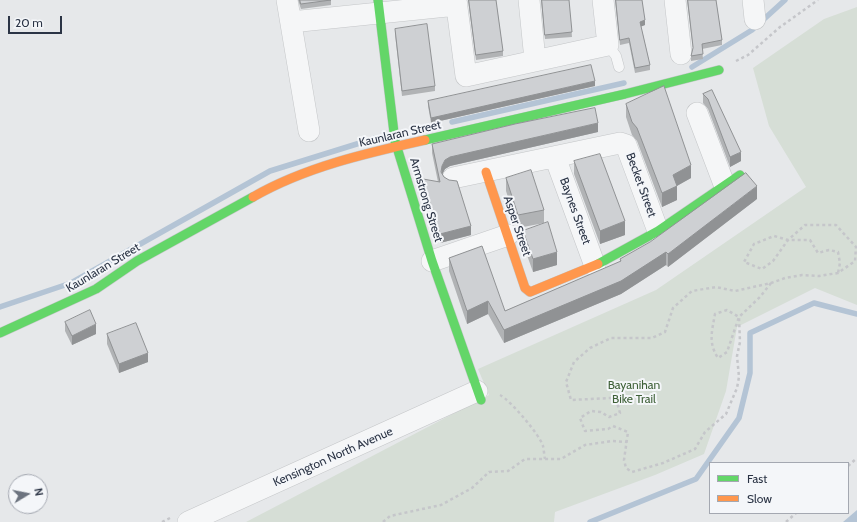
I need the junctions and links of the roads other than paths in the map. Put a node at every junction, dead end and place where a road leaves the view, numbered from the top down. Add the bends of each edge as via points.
1 (287, 0) edge
2 (529, 0) edge
3 (603, 0) edge
4 (676, 0) edge
5 (457, 2) edge
6 (379, 6) edge
7 (291, 22) junction
8 (608, 44) junction
9 (681, 54) dead end
10 (535, 60) junction
11 (619, 67) dead end
12 (720, 70) road end
13 (697, 113) dead end
14 (309, 131) dead end
15 (397, 147) junction
16 (555, 157) junction
17 (486, 172) junction
18 (454, 178) dead end
19 (732, 179) joint
20 (658, 231) junction
21 (508, 235) junction
22 (432, 261) junction
23 (595, 266) junction
24 (0, 333) edge
25 (479, 396) joint
26 (188, 522) edge

1 - 7 street
2 - 10 street
3 - 8 street
4 - 9 street
5 - 6 street
5 - 10 street via 466,76
6 - 7 street
6 - 15 street, Armstrong Street via 391,120
7 - 14 street
8 - 10 street
8 - 11 lane via 616,56
12 - 15 street, Kaunlaran Street
13 - 19 street
15 - 22 street, Armstrong Street
15 - 24 street, Kaunlaran Street via 320,168 261,192 137,261 96,289
16 - 17 street
16 - 20 street, Becket Street via 620,143 626,145
16 - 23 street, Baynes Street
17 - 18 street
17 - 21 street, Asper Street
19 - 20 street
20 - 23 street
21 - 22 street
21 - 23 street, Asper Street via 525,288 530,292
22 - 25 street, Armstrong Street
25 - 26 street, Kensington North Avenue

